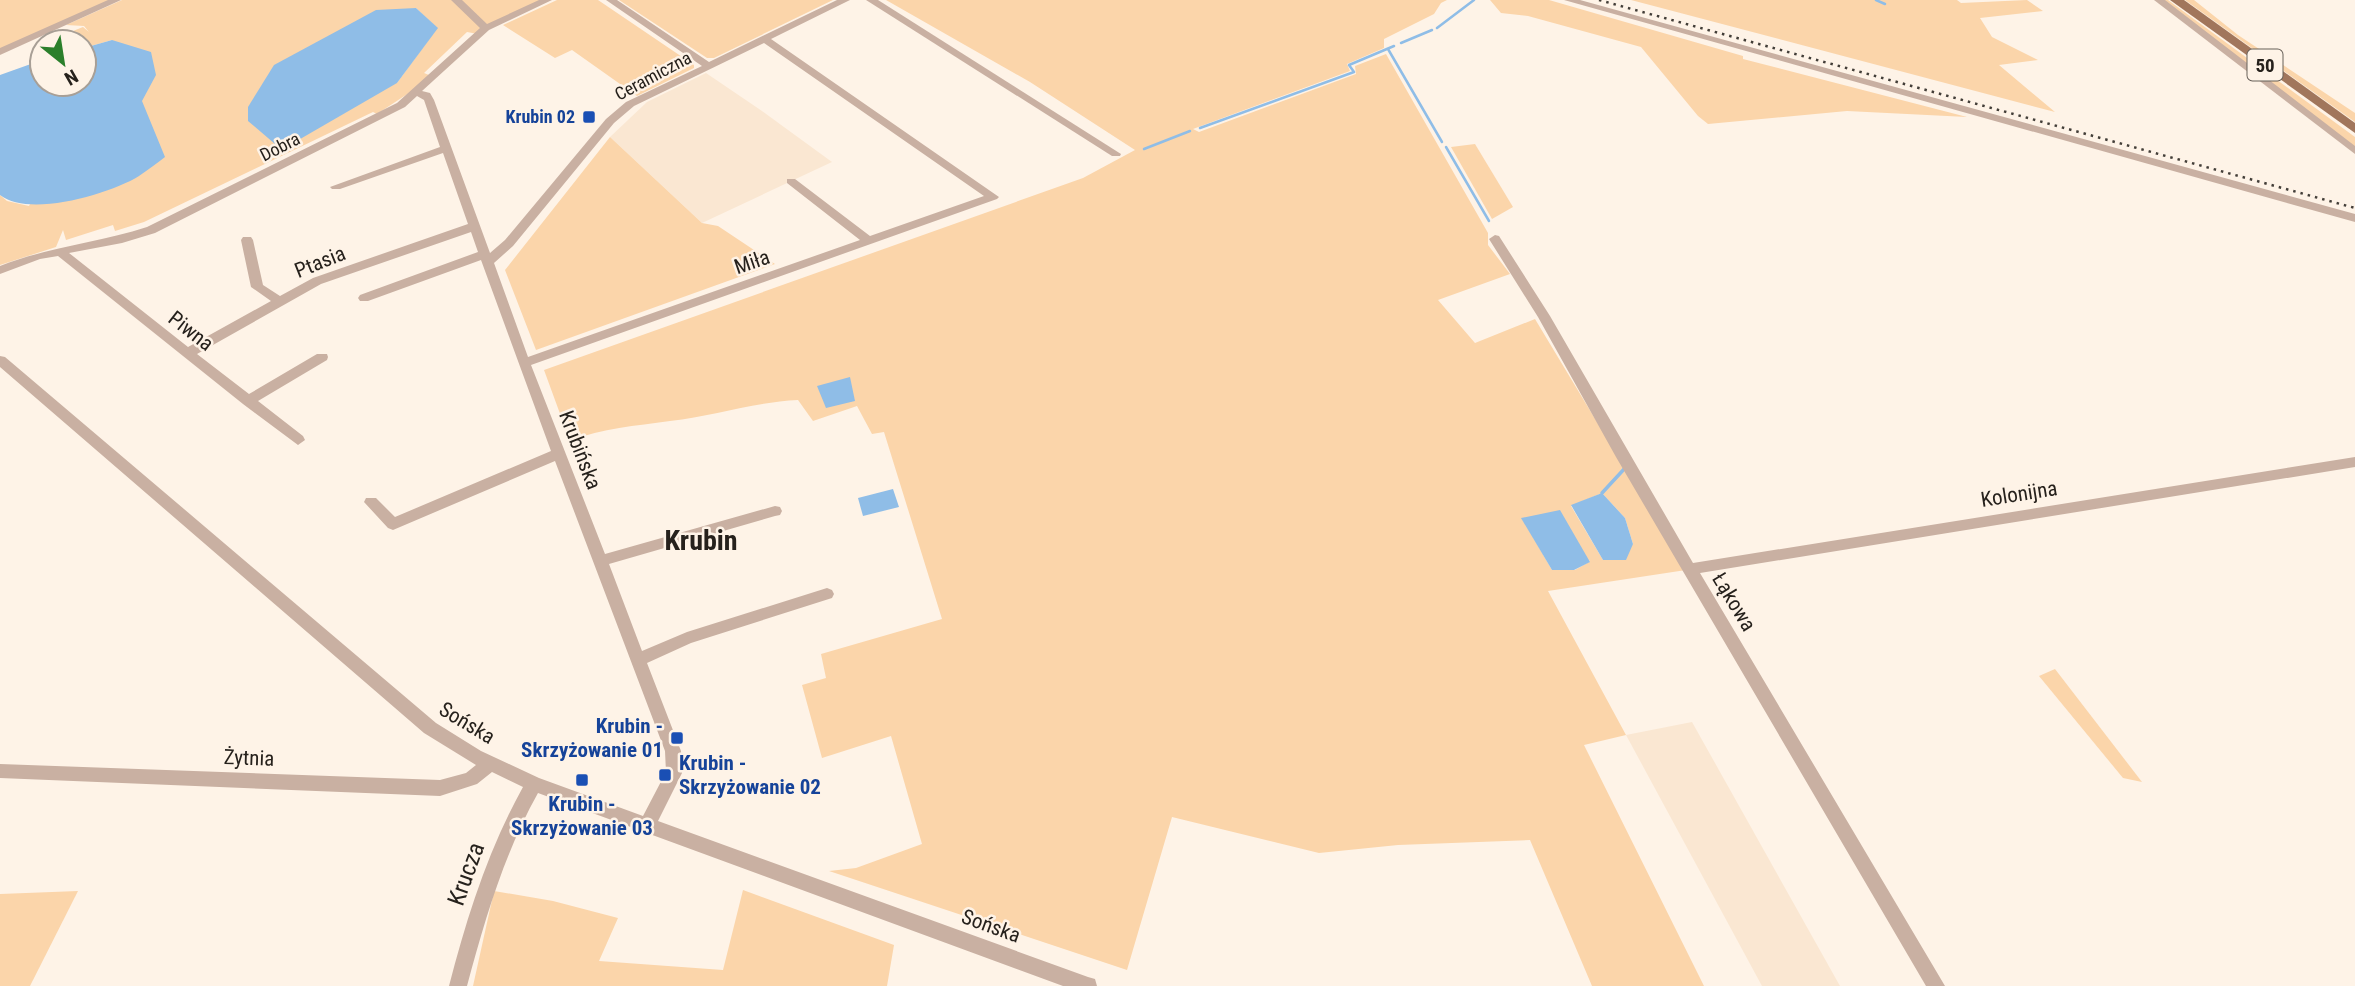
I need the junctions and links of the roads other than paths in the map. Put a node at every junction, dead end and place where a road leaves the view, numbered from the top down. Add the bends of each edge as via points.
1 (116, 0) edge
2 (456, 0) edge
3 (547, 0) edge
4 (611, 0) edge
5 (845, 0) edge
6 (870, 0) edge
7 (1569, 0) edge
8 (2159, 0) edge
9 (2176, 0) edge
10 (486, 28) junction
11 (764, 39) junction
12 (0, 52) edge
13 (709, 66) junction
14 (418, 93) junction
15 (2355, 129) edge
16 (447, 148) junction
17 (2355, 151) edge
18 (1116, 154) dead end
19 (791, 181) dead end
20 (335, 187) dead end
21 (2355, 218) edge
22 (475, 226) junction
23 (1495, 239) dead end
24 (247, 240) dead end
25 (869, 241) junction
26 (62, 251) junction
27 (486, 258) junction
28 (0, 270) edge
29 (364, 298) dead end
30 (279, 301) junction
31 (188, 353) junction
32 (322, 356) dead end
33 (0, 360) edge
34 (524, 363) junction
35 (248, 401) junction
36 (298, 440) dead end
37 (559, 453) junction
38 (2355, 463) edge
39 (372, 502) dead end
40 (775, 511) dead end
41 (600, 561) junction
42 (1690, 569) junction
43 (827, 594) dead end
44 (638, 660) junction
45 (490, 763) junction
46 (0, 771) edge
47 (534, 784) junction
48 (647, 825) junction
49 (458, 986) edge
50 (1088, 986) edge
51 (1936, 986) edge

1 - 12 street
2 - 10 street
3 - 10 street, Dobra
4 - 13 street
5 - 11 street, Ceramiczna
6 - 18 street
7 - 21 street
8 - 17 street
9 - 15 main road, 50
10 - 14 street, Dobra
11 - 13 street, Ceramiczna
11 - 25 street, Miła via 993,197
13 - 27 street, Ceramiczna via 630,104 610,121 509,243
14 - 16 street, Krubińska via 429,100
14 - 26 street, Dobra via 151,230
16 - 20 street
16 - 22 street, Krubińska
19 - 25 street
22 - 27 street, Krubińska
22 - 30 street, Ptasia via 317,281
23 - 42 street, Łąkowa
24 - 30 street via 257,287
25 - 34 street, Miła
26 - 28 street, Dobra
26 - 31 street, Piwna
27 - 29 street
27 - 34 street, Krubińska
30 - 31 street, Ptasia
31 - 35 street, Piwna
32 - 35 street
33 - 45 street, Sońska via 430,728
34 - 37 street, Krubińska
35 - 36 street, Piwna
37 - 39 street via 394,524
37 - 41 street, Krubińska
38 - 42 street, Kolonijna
40 - 41 street
41 - 44 street, Krubińska
42 - 51 street, Łąkowa
43 - 44 street via 687,638
44 - 48 street, Krubińska via 675,762 670,783
45 - 46 street, Żytnia via 471,779 440,788
45 - 47 street, Sońska
47 - 48 street, Sońska
47 - 49 street, Krucza via 482,893
48 - 50 street, Sońska

